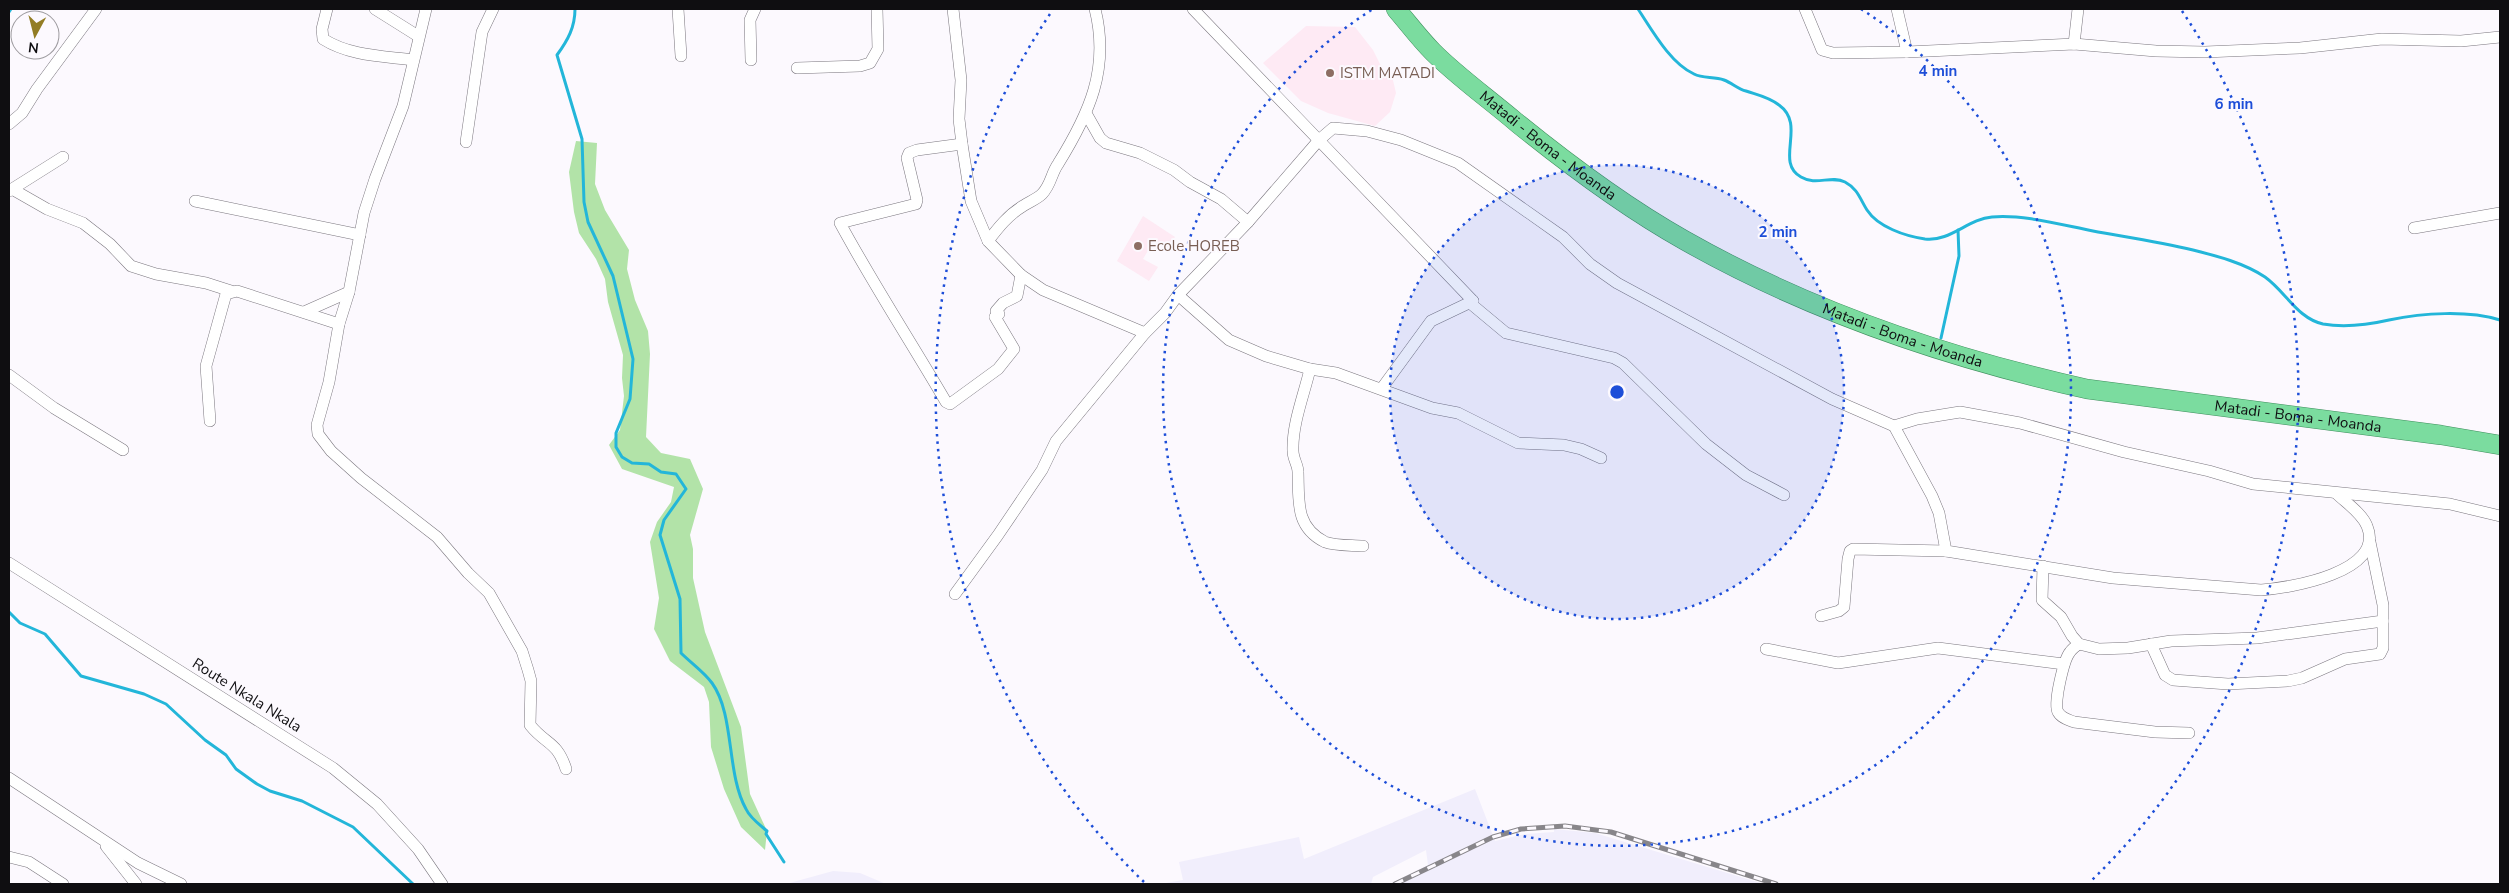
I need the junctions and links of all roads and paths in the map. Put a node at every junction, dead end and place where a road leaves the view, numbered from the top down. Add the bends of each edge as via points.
1 (96, 9) edge
2 (327, 9) edge
3 (375, 9) edge
4 (426, 9) edge
5 (493, 9) edge
6 (678, 9) edge
7 (755, 9) edge
8 (876, 9) edge
9 (953, 9) edge
10 (1095, 9) edge
11 (1193, 9) edge
12 (1396, 9) edge
13 (1805, 9) edge
14 (1897, 9) edge
15 (2078, 9) edge
16 (418, 36) junction
17 (2500, 37) edge
18 (2074, 44) junction
19 (1906, 52) junction
20 (681, 56) dead end
21 (413, 60) junction
22 (751, 60) dead end
23 (797, 68) dead end
24 (1086, 115) junction
25 (9, 124) edge
26 (1319, 140) junction
27 (466, 142) dead end
28 (962, 144) junction
29 (63, 157) dead end
30 (10, 190) edge
31 (195, 201) dead end
32 (2500, 213) edge
33 (1248, 222) junction
34 (2414, 228) dead end
35 (360, 236) junction
36 (988, 242) junction
37 (1021, 275) junction
38 (230, 291) junction
39 (349, 292) junction
40 (1178, 295) junction
41 (1473, 301) junction
42 (304, 312) junction
43 (339, 324) junction
44 (1145, 333) junction
45 (1310, 369) junction
46 (9, 375) edge
47 (1382, 388) junction
48 (210, 421) dead end
49 (1894, 426) junction
50 (2500, 445) edge
51 (123, 450) dead end
52 (1601, 458) dead end
53 (2336, 493) junction
54 (1784, 495) dead end
55 (2500, 516) edge
56 (2370, 542) junction
57 (1363, 546) dead end
58 (1946, 551) junction
59 (9, 562) edge
60 (2043, 566) junction
61 (955, 594) dead end
62 (1822, 616) dead end
63 (2383, 621) junction
64 (2079, 644) junction
65 (2151, 644) junction
66 (1766, 649) dead end
67 (2064, 664) junction
68 (2189, 733) dead end
69 (566, 769) dead end
70 (9, 778) edge
71 (100, 838) junction
72 (9, 857) edge
73 (148, 868) junction
74 (64, 884) edge
75 (136, 884) edge
76 (162, 884) edge
77 (180, 884) edge
78 (442, 884) edge

1 - 25 street via 36,89 22,113
2 - 21 street via 322,29 323,39 330,44 345,51
3 - 16 street
4 - 16 street
5 - 27 street via 482,32
6 - 20 street
7 - 22 street via 750,20
8 - 23 street via 878,50 870,63
9 - 28 street via 961,80 959,119
10 - 24 street via 1101,38 1100,59 1097,83
11 - 26 street
12 - 50 highway, Matadi - Boma - Moanda via 1440,57 1538,140 1607,191 1683,240 1823,308 1887,332 2034,378 2087,389
13 - 19 street via 1822,50 1827,53
14 - 19 street
15 - 18 street
16 - 21 street
17 - 18 street via 2461,41 2382,39 2300,48 2205,52 2156,52
18 - 19 street
21 - 35 street via 403,106 375,180
24 - 33 street via 1106,142 1140,153 1174,170 1221,199
24 - 36 street via 1056,165 1049,186 1041,196 1010,216
26 - 33 street
26 - 41 street
26 - 49 street via 1333,128 1367,131 1401,140 1458,163 1563,237 1590,264 1617,283 1832,399
28 - 36 street via 972,201
28 - 37 street via 909,153 907,158 916,204 840,223 946,402 954,403 969,392 998,369 1014,349 995,318 999,314 996,310 1017,296
29 - 30 street
30 - 38 street via 82,223 110,244 131,266
31 - 35 street
32 - 34 street
33 - 40 street
35 - 39 street
36 - 37 street
37 - 44 street via 1043,290
38 - 42 street
38 - 48 street via 206,366
39 - 42 street
39 - 43 street
40 - 44 street via 1165,314
40 - 45 street via 1229,340 1266,356
41 - 47 street via 1432,321
41 - 54 street via 1470,303 1506,333 1603,355 1622,363 1714,450 1746,475
42 - 43 street
43 - 69 street via 329,382 317,425 318,434 360,478 437,537 489,593 522,651 528,670 531,681 530,725 555,745
44 - 61 street via 1056,441 1031,486
45 - 47 street via 1336,373
45 - 57 street via 1292,449 1298,469 1299,508 1304,524 1327,543
46 - 51 street via 54,408
47 - 52 street via 1432,408 1470,418 1518,443 1564,445
49 - 53 street via 1960,412 2020,423 2253,484
49 - 58 street via 1932,496 1939,513
53 - 55 street via 2450,504
53 - 56 street via 2367,526
56 - 60 street via 2360,560 2330,574 2293,587 2260,590 2113,578
56 - 63 street via 2383,605
58 - 60 street
58 - 62 street via 1853,548 1848,559 1844,607
59 - 78 street, Route Nkala Nkala via 333,768 377,804 418,849
60 - 64 street via 2042,600 2061,617
63 - 65 street via 2257,638
63 - 65 street via 2380,654 2345,659 2288,681 2228,684 2173,680 2165,675
64 - 65 street via 2099,649
64 - 67 street
66 - 67 street via 1838,663 1938,648
67 - 68 street via 2056,704 2064,718 2156,732
70 - 71 street
71 - 73 street
71 - 75 street
72 - 74 street via 29,862
73 - 76 street
73 - 77 street

